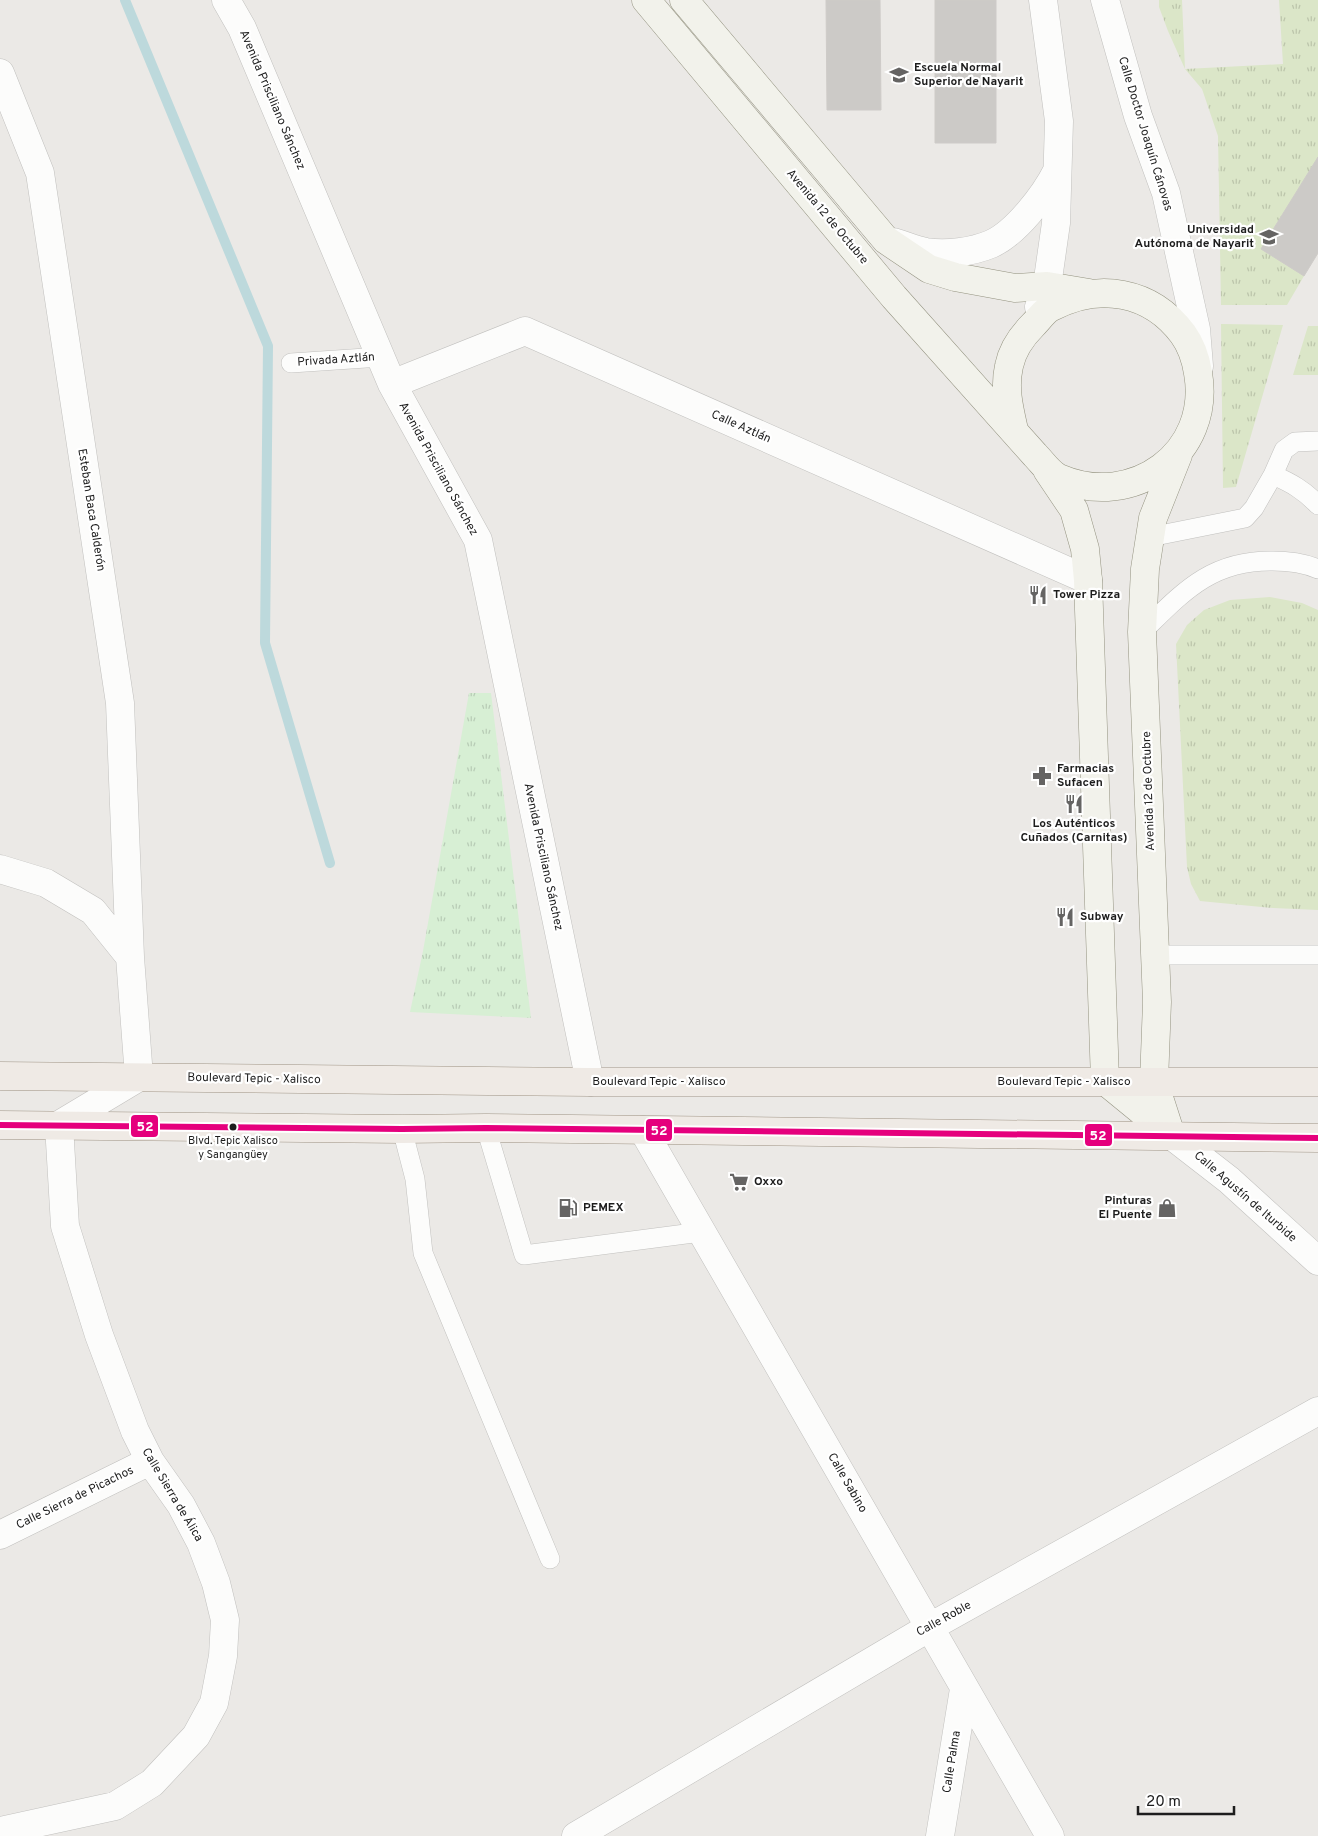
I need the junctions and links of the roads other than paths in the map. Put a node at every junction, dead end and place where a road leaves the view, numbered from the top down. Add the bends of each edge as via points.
1 (226, 0) edge
2 (646, 0) edge
3 (684, 0) edge
4 (1043, 0) edge
5 (1105, 0) edge
6 (0, 73) edge
7 (1057, 170) junction
8 (886, 240) junction
9 (1048, 286) junction
10 (1090, 293) junction
11 (1022, 336) junction
12 (381, 357) junction
13 (291, 363) dead end
14 (392, 384) junction
15 (1200, 387) junction
16 (1014, 430) junction
17 (1318, 441) edge
18 (1179, 451) junction
19 (1039, 459) junction
20 (1273, 475) junction
21 (1318, 505) edge
22 (1150, 537) junction
23 (1316, 562) edge
24 (1088, 580) junction
25 (1142, 632) junction
26 (0, 869) edge
27 (1156, 955) junction
28 (1318, 955) edge
29 (130, 956) junction
30 (0, 1076) edge
31 (139, 1078) junction
32 (1105, 1081) junction
33 (590, 1082) junction
34 (1154, 1082) junction
35 (1318, 1082) edge
36 (0, 1125) edge
37 (59, 1125) junction
38 (486, 1128) junction
39 (402, 1129) junction
40 (643, 1130) junction
41 (1171, 1135) junction
42 (1318, 1138) edge
43 (701, 1232) junction
44 (1318, 1261) edge
45 (1318, 1411) edge
46 (150, 1462) junction
47 (1, 1532) edge
48 (550, 1559) dead end
49 (930, 1627) junction
50 (964, 1689) junction
51 (0, 1831) edge
52 (576, 1836) edge
53 (940, 1836) edge
54 (1050, 1836) edge

1 - 12 street, Avenida Prisciliano Sánchez via 242,28
2 - 16 main road, Avenida 12 de Octubre via 894,297
3 - 8 main road, Avenida 12 de Octubre
4 - 7 street via 1059,121
5 - 15 street, Calle Doctor Joaquín Cánovas via 1138,116 1166,193 1196,329
6 - 29 street, Esteban Baca Calderón via 40,173 120,703
7 - 8 street via 1049,187 1032,208 992,244 973,250 927,252
7 - 9 street via 1056,223
8 - 9 main road, Avenida 12 de Octubre via 929,269 955,277 1014,288
9 - 10 main road, Avenida 12 de Octubre
9 - 11 street
10 - 11 main road, Avenida 12 de Octubre via 1051,307
10 - 15 main road, Avenida 12 de Octubre via 1117,293 1143,301 1166,315 1184,335 1196,360
11 - 16 main road, Avenida 12 de Octubre via 1009,366 1006,398
12 - 13 lane, Privada Aztlán
12 - 14 street, Avenida Prisciliano Sánchez
14 - 24 street, Calle Aztlán via 525,331
14 - 33 street, Avenida Prisciliano Sánchez via 478,540
15 - 18 main road, Avenida 12 de Octubre via 1196,421
16 - 19 main road, Avenida 12 de Octubre
17 - 20 lane via 1295,442 1284,450
18 - 19 main road, Avenida 12 de Octubre via 1154,473 1123,486 1090,487 1066,480 1058,477
18 - 22 main road, Avenida 12 de Octubre via 1153,518
19 - 24 main road, Avenida 12 de Octubre via 1074,510 1085,549
20 - 21 lane via 1294,484
20 - 22 lane via 1254,508 1244,518
22 - 25 main road, Avenida 12 de Octubre
23 - 25 lane via 1253,560 1217,571 1188,588
24 - 32 main road, Avenida 12 de Octubre
25 - 27 main road, Avenida 12 de Octubre
26 - 29 street via 46,883 93,911
27 - 28 lane
27 - 34 main road, Avenida 12 de Octubre
29 - 31 street, Esteban Baca Calderón
30 - 31 main road, Boulevard Tepic - Xalisco
31 - 33 main road, Boulevard Tepic - Xalisco
31 - 37 street
32 - 33 main road, Boulevard Tepic - Xalisco
32 - 34 main road, Boulevard Tepic - Xalisco
32 - 41 main road
34 - 35 main road, Boulevard Tepic - Xalisco
34 - 41 main road, Avenida 12 de Octubre
36 - 37 main road
37 - 39 main road
37 - 46 street, Calle Sierra de Álica via 64,1226 99,1335
38 - 39 main road
38 - 40 main road
38 - 43 lane via 524,1255
39 - 48 lane via 414,1180 423,1253
40 - 41 main road
40 - 43 street, Calle Sabino
41 - 42 main road
41 - 44 street, Calle Agustín de Iturbide via 1229,1180
43 - 49 street, Calle Sabino
45 - 49 street, Calle Roble
46 - 47 street, Calle Sierra de Picachos
46 - 51 street, Calle Sierra de Álica via 202,1543 216,1584 225,1620 223,1656 214,1703 196,1736 152,1783 115,1806
49 - 50 street, Calle Sabino
49 - 52 street, Calle Roble
50 - 53 street, Calle Palma
50 - 54 street, Calle Sabino

